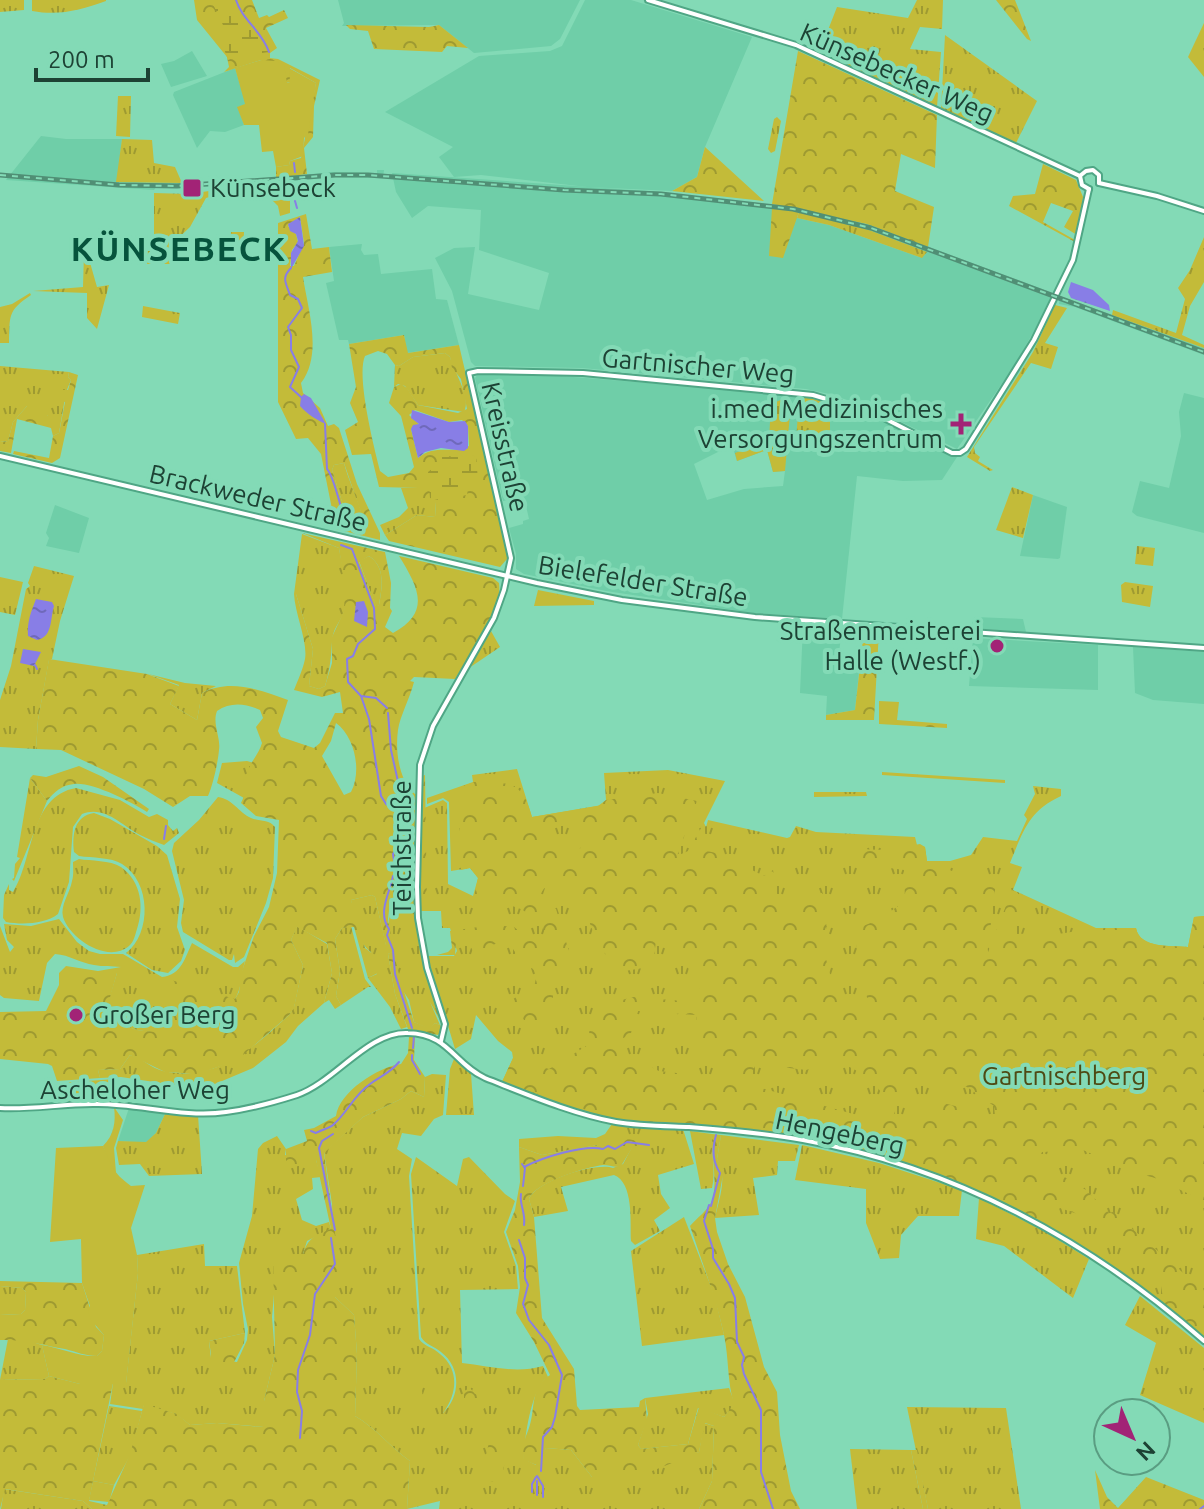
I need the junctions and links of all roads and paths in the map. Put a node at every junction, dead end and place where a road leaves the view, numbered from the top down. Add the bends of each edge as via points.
1 (648, 0) edge
2 (1080, 176) junction
3 (1099, 183) junction
4 (1089, 189) junction
5 (1204, 211) edge
6 (469, 373) joint
7 (0, 456) edge
8 (508, 576) junction
9 (1204, 648) edge
10 (441, 1041) junction
11 (0, 1108) edge
12 (1204, 1341) edge

1 - 2 street, Künsebecker Weg via 796,45
2 - 3 street via 1093,170
2 - 4 street
3 - 4 street
3 - 5 street
4 - 6 street, Gartnischer Weg via 1075,253 1036,335 960,453 863,409 813,395 583,373
6 - 8 street, Kreisstraße via 511,552
7 - 8 street, Brackweder Straße
8 - 9 street, Bielefelder Straße via 622,600 755,617
8 - 10 street, Teichstraße via 494,618 433,726 420,765 418,918 445,1024
10 - 11 street, Ascheloher Weg via 407,1033 389,1036 300,1094 225,1113 98,1104
10 - 12 street, Hengeberg via 478,1075 607,1120 801,1140 948,1180 1067,1239

